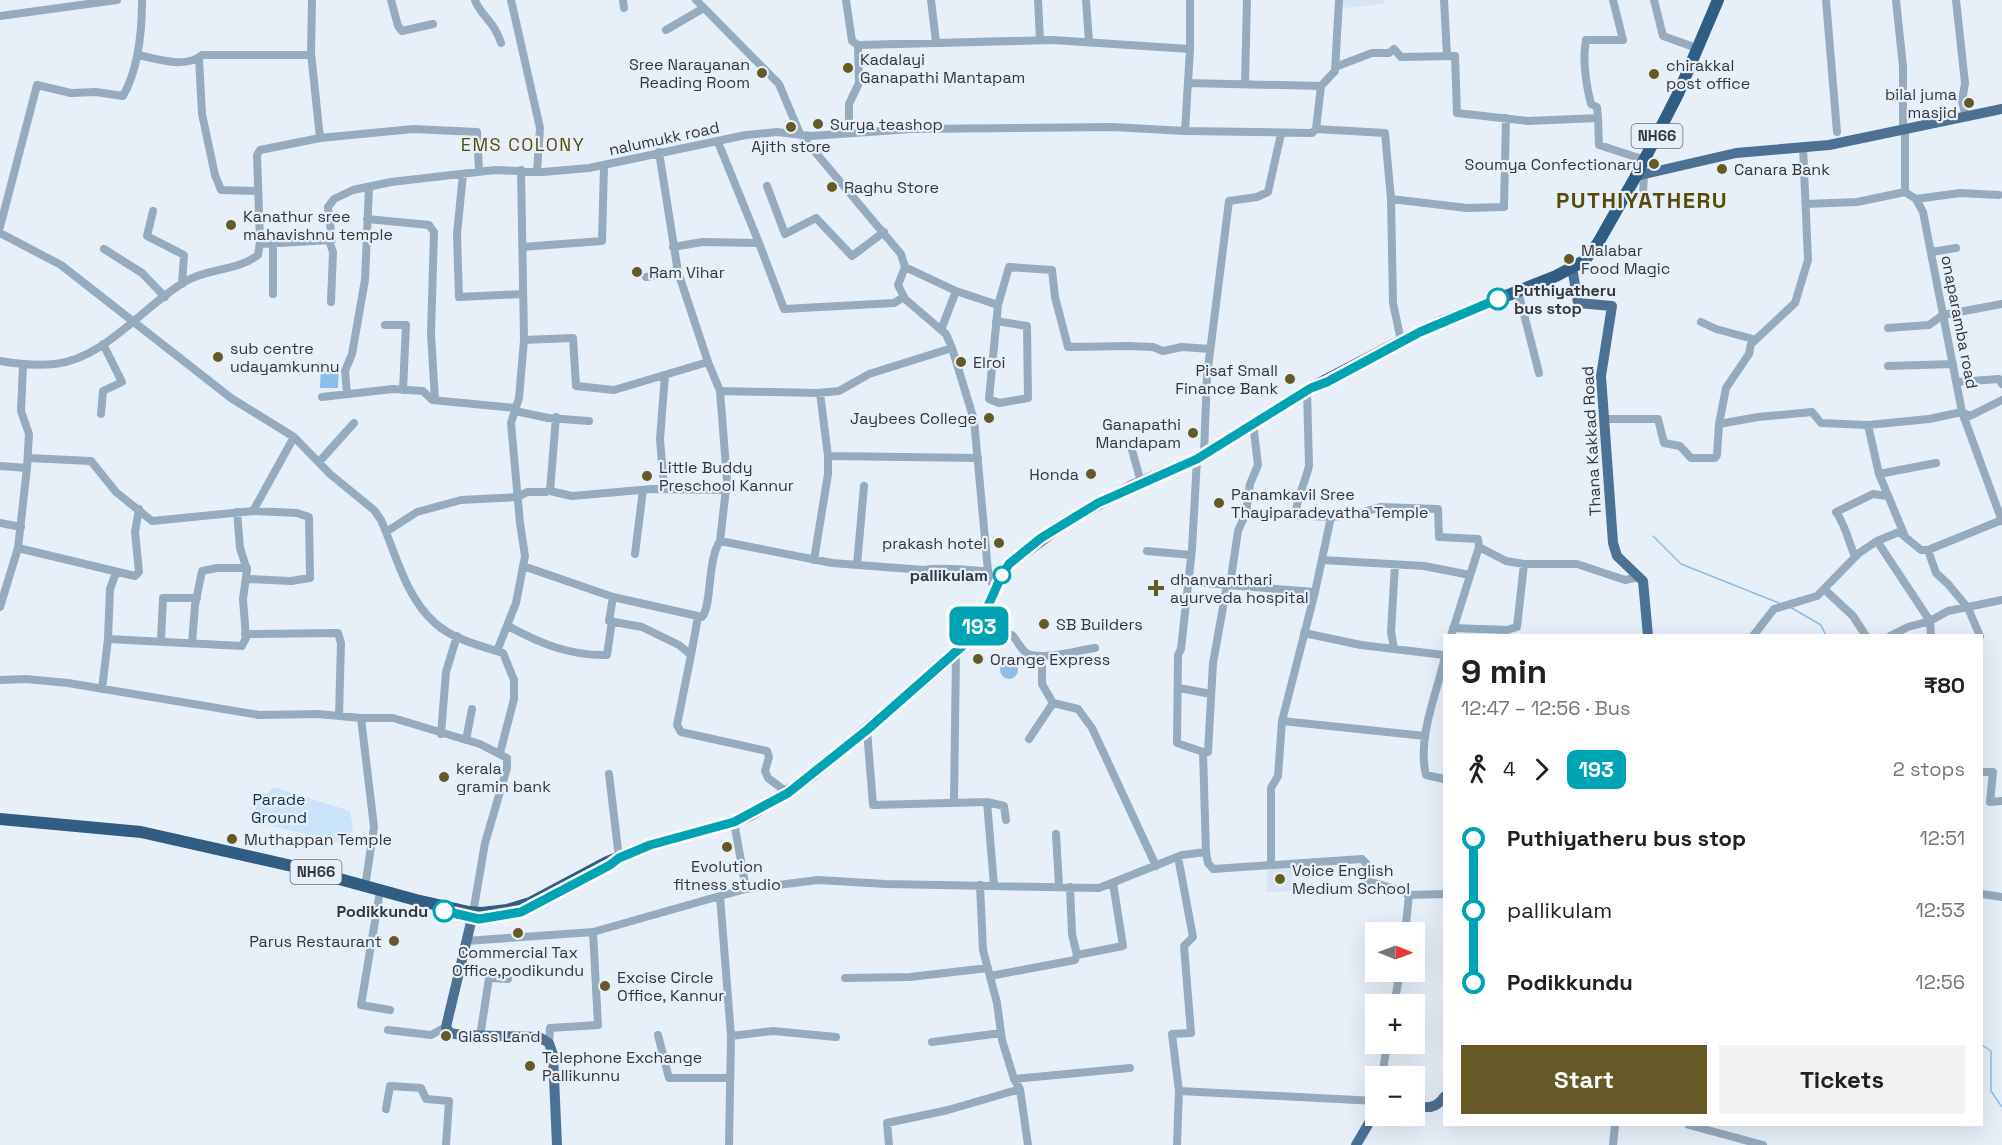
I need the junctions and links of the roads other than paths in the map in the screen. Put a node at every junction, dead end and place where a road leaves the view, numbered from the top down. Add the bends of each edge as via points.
1 (117, 0) edge
2 (142, 0) edge
3 (312, 0) edge
4 (391, 0) edge
5 (475, 0) edge
6 (511, 0) edge
7 (696, 0) edge
8 (846, 0) edge
9 (931, 0) edge
10 (1038, 0) edge
11 (1086, 0) edge
12 (1190, 0) edge
13 (1247, 0) edge
14 (1339, 0) edge
15 (1444, 0) edge
16 (1613, 0) edge
17 (1654, 0) edge
18 (1711, 0) edge
19 (1718, 0) edge
20 (1826, 0) edge
21 (1896, 0) edge
22 (1956, 0) edge
23 (702, 9) junction
24 (0, 16) edge
25 (433, 24) dead end
26 (666, 30) dead end
27 (1040, 40) junction
28 (936, 42) junction
29 (1089, 42) junction
30 (501, 43) dead end
31 (858, 45) junction
32 (1694, 47) junction
33 (1190, 49) junction
34 (311, 55) junction
35 (138, 56) junction
36 (1447, 56) junction
37 (199, 58) junction
38 (1335, 67) junction
39 (1188, 83) junction
40 (1245, 84) junction
41 (1320, 86) junction
42 (2002, 109) edge
43 (1966, 117) junction
44 (1506, 118) junction
45 (1598, 118) junction
46 (1316, 129) junction
47 (1185, 131) junction
48 (1904, 131) junction
49 (1837, 132) dead end
50 (849, 133) junction
51 (800, 134) junction
52 (1281, 134) junction
53 (320, 138) junction
54 (718, 142) junction
55 (1803, 147) junction
56 (659, 152) junction
57 (1642, 159) junction
58 (604, 166) junction
59 (521, 170) junction
60 (479, 171) junction
61 (537, 171) junction
62 (463, 174) junction
63 (1640, 175) junction
64 (767, 186) dead end
65 (369, 187) junction
66 (257, 191) junction
67 (1905, 192) junction
68 (1643, 195) dead end
69 (1999, 195) dead end
70 (1391, 199) junction
71 (1916, 200) junction
72 (1806, 204) junction
73 (153, 211) dead end
74 (367, 219) junction
75 (0, 227) edge
76 (884, 232) junction
77 (0, 233) edge
78 (330, 240) junction
79 (759, 243) junction
80 (260, 244) junction
81 (273, 244) junction
82 (522, 247) junction
83 (673, 247) junction
84 (1956, 248) dead end
85 (104, 249) dead end
86 (1931, 252) junction
87 (1574, 266) junction
88 (905, 267) junction
89 (678, 272) junction
90 (646, 277) dead end
91 (182, 284) junction
92 (956, 291) junction
93 (1518, 291) junction
94 (273, 294) dead end
95 (523, 294) junction
96 (165, 297) junction
97 (904, 297) junction
98 (331, 302) dead end
99 (2002, 304) edge
100 (998, 305) junction
101 (1943, 315) junction
102 (134, 319) junction
103 (996, 321) junction
104 (1701, 322) dead end
105 (385, 325) dead end
106 (1888, 328) dead end
107 (941, 330) junction
108 (1400, 338) junction
109 (1753, 339) junction
110 (524, 340) junction
111 (103, 344) junction
112 (952, 348) junction
113 (1210, 349) junction
114 (0, 361) edge
115 (708, 362) junction
116 (1953, 364) junction
117 (23, 365) junction
118 (1888, 366) dead end
119 (1539, 373) dead end
120 (665, 375) junction
121 (1958, 382) junction
122 (2002, 384) edge
123 (1309, 389) junction
124 (404, 390) junction
125 (720, 391) junction
126 (347, 393) junction
127 (820, 393) junction
128 (322, 397) dead end
129 (435, 400) junction
130 (2002, 400) edge
131 (515, 409) junction
132 (1962, 412) junction
133 (101, 414) dead end
134 (555, 417) junction
135 (1604, 419) junction
136 (589, 421) dead end
137 (354, 423) dead end
138 (1253, 423) junction
139 (1719, 424) junction
140 (1868, 425) junction
141 (294, 437) junction
142 (1130, 443) dead end
143 (828, 456) junction
144 (1201, 456) junction
145 (978, 458) junction
146 (318, 462) junction
147 (27, 463) junction
148 (1936, 463) dead end
149 (0, 466) edge
150 (1880, 474) junction
151 (1141, 482) junction
152 (864, 486) dead end
153 (550, 489) junction
154 (664, 489) junction
155 (644, 490) junction
156 (725, 490) junction
157 (1997, 492) edge
158 (1887, 496) junction
159 (518, 497) junction
160 (139, 509) junction
161 (253, 511) junction
162 (237, 512) junction
163 (1246, 513) junction
164 (1295, 516) junction
165 (1331, 517) junction
166 (2002, 520) edge
167 (0, 524) edge
168 (21, 528) junction
169 (386, 532) junction
170 (1904, 534) junction
171 (720, 541) junction
172 (1877, 541) junction
173 (1479, 547) junction
174 (18, 548) junction
175 (1928, 550) junction
176 (1147, 551) dead end
177 (635, 554) dead end
178 (1191, 555) junction
179 (1855, 556) junction
180 (814, 560) junction
181 (1322, 560) junction
182 (1524, 564) junction
183 (857, 565) junction
184 (1395, 565) junction
185 (523, 566) junction
186 (247, 568) junction
187 (988, 571) junction
188 (116, 573) junction
189 (1470, 575) junction
190 (1640, 577) junction
191 (248, 579) junction
192 (1188, 581) junction
193 (1229, 585) junction
194 (1824, 589) junction
195 (995, 592) junction
196 (1315, 592) junction
197 (614, 597) junction
198 (197, 598) junction
199 (2002, 600) edge
200 (0, 607) edge
201 (1968, 608) junction
202 (698, 617) junction
203 (612, 621) junction
204 (1930, 621) junction
205 (508, 626) junction
206 (977, 630) junction
207 (1452, 632) edge
208 (1304, 633) junction
209 (245, 634) junction
210 (1648, 634) edge
211 (1755, 634) edge
212 (1865, 634) edge
213 (1894, 634) edge
214 (1930, 634) edge
215 (1979, 634) edge
216 (457, 636) junction
217 (108, 639) junction
218 (161, 640) junction
219 (192, 644) junction
220 (1095, 648) dead end
221 (1394, 648) junction
222 (497, 651) junction
223 (956, 653) junction
224 (691, 655) junction
225 (1443, 655) edge
226 (1042, 658) junction
227 (1443, 665) edge
228 (0, 680) edge
229 (1179, 688) junction
230 (102, 689) junction
231 (1211, 694) junction
232 (1053, 703) junction
233 (472, 709) dead end
234 (339, 716) junction
235 (361, 718) junction
236 (1282, 721) junction
237 (867, 730) junction
238 (441, 734) junction
239 (1425, 736) junction
240 (1029, 739) dead end
241 (466, 740) junction
242 (1203, 752) junction
243 (500, 753) junction
244 (1983, 772) edge
245 (609, 774) dead end
246 (1443, 779) edge
247 (788, 793) junction
248 (2002, 801) edge
249 (954, 802) junction
250 (987, 802) junction
251 (0, 819) edge
252 (1006, 820) dead end
253 (734, 822) junction
254 (0, 825) edge
255 (1056, 834) dead end
256 (1206, 852) junction
257 (1178, 857) junction
258 (619, 858) junction
259 (1271, 864) junction
260 (1156, 866) junction
261 (1113, 883) junction
262 (980, 885) junction
263 (994, 885) junction
264 (1059, 886) junction
265 (365, 887) junction
266 (1070, 887) junction
267 (746, 889) junction
268 (1443, 894) edge
269 (1983, 894) edge
270 (1409, 895) junction
271 (379, 897) junction
272 (720, 897) junction
273 (2002, 897) edge
274 (472, 915) junction
275 (1406, 922) edge
276 (593, 932) junction
277 (466, 941) junction
278 (1077, 955) junction
279 (989, 972) junction
280 (844, 978) dead end
281 (508, 979) dead end
282 (390, 1010) dead end
283 (446, 1027) junction
284 (388, 1030) dead end
285 (1001, 1033) junction
286 (658, 1035) dead end
287 (480, 1036) junction
288 (731, 1036) junction
289 (836, 1037) dead end
290 (932, 1042) dead end
291 (549, 1043) junction
292 (1130, 1068) dead end
293 (730, 1078) junction
294 (1014, 1079) junction
295 (1020, 1089) junction
296 (1179, 1091) junction
297 (1443, 1099) edge
298 (1365, 1100) edge
299 (1425, 1107) edge
300 (386, 1109) dead end
301 (1367, 1126) edge
302 (1615, 1126) edge
303 (1693, 1126) edge
304 (447, 1145) edge
305 (557, 1145) edge
306 (729, 1145) edge
307 (889, 1145) edge
308 (1028, 1145) edge
309 (1177, 1145) edge
310 (1356, 1145) edge
311 (1613, 1145) edge
312 (1763, 1145) edge

1 - 24 street
2 - 35 street
3 - 34 street
4 - 25 street via 402,31
5 - 30 street
6 - 61 street via 540,128
7 - 23 street
8 - 31 street via 852,41
9 - 28 street
10 - 27 street
11 - 29 street
12 - 33 street
13 - 40 street
14 - 38 street
15 - 36 street
16 - 45 street via 1623,40 1586,40 1584,50 1587,85
17 - 32 street via 1663,36
18 - 32 highway, NH66
19 - 32 highway, NH66
20 - 49 street
21 - 48 street
22 - 43 street
23 - 26 street
23 - 51 street via 779,84
27 - 28 street
27 - 29 street
28 - 31 street
29 - 33 street
31 - 50 street via 859,83 849,104
32 - 57 highway, NH66 via 1678,94
33 - 39 street
34 - 37 street
34 - 53 street
35 - 37 street via 175,62
35 - 75 street via 133,79 123,96 71,93 37,85
36 - 38 street via 1401,57 1394,49
36 - 44 street via 1455,56 1457,113
37 - 66 street via 202,114 221,190
38 - 41 street via 1335,72
39 - 40 street
39 - 47 street
40 - 41 street
41 - 46 street
42 - 43 main road
43 - 48 main road
44 - 45 street
44 - 70 street via 1504,207 1467,208
45 - 57 street via 1599,146
46 - 52 street, nalumukk road via 1312,133
46 - 70 street, nalumukk road via 1385,134
47 - 50 street, nalumukk road via 1112,127
47 - 52 street, nalumukk road
48 - 55 main road
48 - 67 street
50 - 51 street, nalumukk road
51 - 54 street, nalumukk road via 746,135
51 - 76 street
52 - 113 street via 1268,192 1228,201
53 - 60 street via 413,129 477,132
53 - 66 street via 260,150
54 - 56 street, nalumukk road
54 - 79 street
55 - 63 main road via 1736,153
55 - 72 street
56 - 58 street, nalumukk road
56 - 83 street
57 - 63 highway, NH66
57 - 87 highway, NH66
58 - 61 street, nalumukk road
58 - 82 street via 602,241
59 - 60 street, nalumukk road
59 - 61 street, nalumukk road
59 - 82 street
60 - 62 street, nalumukk road
62 - 65 street, nalumukk road
62 - 95 street via 457,234 459,297
63 - 68 street
63 - 87 highway, NH66 via 1598,243
64 - 76 street via 786,234 816,218 852,256
65 - 74 street
65 - 78 street, nalumukk road via 334,199 328,207
66 - 80 street
67 - 71 street
67 - 72 street via 1857,202
69 - 71 street via 1960,193
70 - 108 street via 1393,303
71 - 86 street, onaparamba road via 1923,212
72 - 109 street via 1808,260 1795,303
73 - 91 street via 147,236 184,255
74 - 126 street via 365,280 352,354 345,371
74 - 129 street via 429,225 434,232 430,340
76 - 88 street via 901,254
77 - 102 street via 61,265
78 - 81 street
78 - 98 street, nalumukk road
79 - 83 street via 702,242
79 - 97 street via 784,309 894,303
80 - 81 street
80 - 91 street via 258,255 247,264 224,267
81 - 94 street
82 - 95 street
83 - 89 street
84 - 86 street
85 - 96 street via 142,273
86 - 101 street, onaparamba road
87 - 93 highway, NH66
87 - 108 highway, NH66 via 1541,274
87 - 135 main road, Thana Kakkad Road via 1578,303 1612,306 1602,359
88 - 92 street
88 - 97 street via 898,285
89 - 90 street
89 - 115 street
91 - 96 street
92 - 100 street
92 - 107 street
93 - 108 highway, NH66
93 - 119 street
95 - 110 street
96 - 102 street
97 - 107 street
99 - 101 street
100 - 103 street
100 - 113 street via 1009,267 1052,270 1068,347
101 - 106 street via 1929,325
101 - 116 street, onaparamba road
102 - 111 street
102 - 141 street via 231,398
103 - 103 street via 989,399 999,402 1028,398 1027,326
104 - 109 street
105 - 124 street via 406,326
107 - 112 street
108 - 123 highway, NH66
109 - 139 street via 1749,354 1726,388
110 - 120 street via 573,339 576,386 614,390
110 - 131 street
111 - 117 street via 56,364
111 - 133 street via 122,382 103,391
112 - 127 street via 869,374 839,391
112 - 145 street via 974,420
113 - 144 street
114 - 117 street
115 - 120 street
115 - 125 street
116 - 118 street
116 - 121 street, onaparamba road
117 - 147 street via 21,411 28,429
120 - 154 street via 660,440
121 - 122 street via 1999,379
121 - 132 street, onaparamba road
123 - 138 highway, NH66
123 - 164 street via 1309,466 1298,493
124 - 126 street
124 - 129 street via 423,391
125 - 127 street
125 - 156 street
126 - 128 street via 341,397
127 - 143 street
129 - 131 street
130 - 132 street via 1970,416
131 - 134 street
131 - 159 street via 511,423
132 - 140 street
132 - 157 street, onaparamba road
134 - 136 street
134 - 153 street
135 - 139 street via 1658,419 1664,443 1680,446 1694,459 1717,457
135 - 190 main road, Thana Kakkad Road via 1612,543 1617,556
137 - 146 street
138 - 144 highway, NH66
138 - 163 street via 1258,465 1250,483
139 - 140 street via 1812,412 1821,423
140 - 150 street
141 - 146 street
141 - 161 street
142 - 151 street
143 - 145 street
143 - 180 street
144 - 151 highway, NH66
144 - 178 street
145 - 187 street
146 - 169 street via 374,510
147 - 149 street
147 - 160 street via 91,460 116,492
147 - 168 street
148 - 150 street
150 - 158 street
151 - 195 highway, NH66 via 1041,538 1009,564
152 - 183 street
153 - 155 street via 572,496
153 - 159 street
154 - 155 street
154 - 156 street
155 - 177 street
156 - 171 street
157 - 166 street, onaparamba road
158 - 170 street
158 - 179 street via 1873,495 1836,512 1846,526
159 - 169 street via 461,500 417,512
159 - 185 street
160 - 162 street via 152,521
160 - 188 street via 135,532 139,572 135,576
161 - 162 street
161 - 191 street via 309,517 310,578
162 - 186 street via 240,548
163 - 164 street
163 - 193 street via 1238,531
164 - 165 street
165 - 173 street via 1380,507 1438,509 1439,537 1478,539
165 - 181 street
166 - 175 street
167 - 168 street
168 - 174 street
169 - 216 street via 415,601 436,625
170 - 172 street via 1889,534
170 - 175 street via 1921,550
171 - 180 street
171 - 202 street via 707,583 706,612
172 - 179 street
172 - 204 street
173 - 182 street via 1506,561
173 - 189 street
174 - 188 street
174 - 200 street
175 - 201 street via 1936,573
176 - 178 street
178 - 192 street
179 - 194 street
180 - 183 street
181 - 184 street
181 - 196 street
182 - 190 street via 1576,564 1625,580
182 - 207 street via 1517,627
183 - 187 street
184 - 189 street
184 - 221 street via 1391,632
185 - 197 street
185 - 205 street
186 - 191 street
186 - 198 street via 202,572
187 - 195 street
188 - 217 street via 110,589
189 - 207 street
190 - 210 main road
191 - 209 street via 243,598
192 - 193 street
192 - 229 street via 1178,655
193 - 196 street
193 - 231 street via 1213,663
194 - 211 street via 1810,600 1774,609
194 - 212 street via 1853,616
195 - 206 highway, NH66
196 - 208 street
197 - 202 street
197 - 203 street
198 - 218 street via 164,598
198 - 219 street
199 - 201 street
201 - 204 street via 1948,611
201 - 215 street
202 - 224 street
203 - 205 street via 607,655 568,652
203 - 224 street via 642,627
204 - 213 street
204 - 214 street
205 - 222 street
206 - 223 highway, NH66
206 - 226 street via 1012,635 1024,652
208 - 221 street
208 - 236 street
209 - 219 street via 242,646
209 - 234 street via 338,633
216 - 222 street
216 - 238 street via 446,672
217 - 218 street
217 - 230 street
218 - 219 street
220 - 226 street
221 - 225 street
222 - 243 street via 503,653 514,680 514,699
223 - 237 highway, NH66
223 - 249 street
224 - 247 street via 677,724 681,732 767,751 768,778
226 - 232 street via 1042,684
227 - 239 street
228 - 230 street via 26,679
229 - 231 street
229 - 242 street via 1177,743
230 - 234 street via 259,715
231 - 242 street via 1208,752
232 - 240 street
232 - 260 street via 1077,709 1092,728
233 - 241 street
234 - 235 street
235 - 238 street via 393,718
235 - 265 street via 374,827
236 - 239 street
236 - 259 street via 1278,776 1271,788
237 - 247 highway, NH66
237 - 249 street via 873,805
238 - 241 street
239 - 246 street via 1425,773
241 - 243 street
242 - 256 street
243 - 274 street via 507,758 507,768 485,843
244 - 248 street via 1993,772 1990,802
245 - 258 street
247 - 253 highway, NH66
249 - 250 street
250 - 252 street via 1004,806
250 - 263 street
251 - 265 highway, NH66 via 141,832
253 - 258 highway, NH66 via 650,845
253 - 267 street
254 - 271 highway, NH66 via 37,826 154,842 330,881
255 - 264 street
256 - 257 street
256 - 259 street via 1213,869
257 - 260 street
257 - 296 street via 1193,938 1184,946 1191,1033 1172,1034
258 - 274 highway, NH66 via 521,912 491,918
259 - 270 street via 1362,859 1366,863 1367,881
260 - 261 street
261 - 266 street via 1099,888
261 - 278 street via 1123,946
262 - 263 street
262 - 267 street via 818,880
262 - 279 street via 983,950
263 - 264 street
264 - 266 street
265 - 274 highway, NH66
266 - 278 street
267 - 272 street
268 - 270 street
269 - 273 street
270 - 275 street
271 - 274 highway, NH66
271 - 282 street via 361,1005
272 - 276 street
272 - 288 street
274 - 277 main road
276 - 277 street
276 - 291 street via 598,1025 550,1028
277 - 283 main road
278 - 279 street via 1075,960
279 - 280 street
279 - 285 street
281 - 287 street via 489,978
283 - 284 street via 431,1035
283 - 287 main road via 450,1033
285 - 290 street
285 - 294 street
286 - 293 street via 669,1078
287 - 291 main road via 539,1037
288 - 289 street via 773,1031
288 - 293 street
291 - 305 main road via 553,1055
292 - 294 street
293 - 306 street
294 - 295 street
295 - 307 street via 887,1123
295 - 308 street
296 - 298 street
296 - 309 street
297 - 299 main road via 1439,1105
300 - 304 street via 390,1086 421,1088 426,1099 449,1101
301 - 310 main road
302 - 311 street
303 - 312 street

